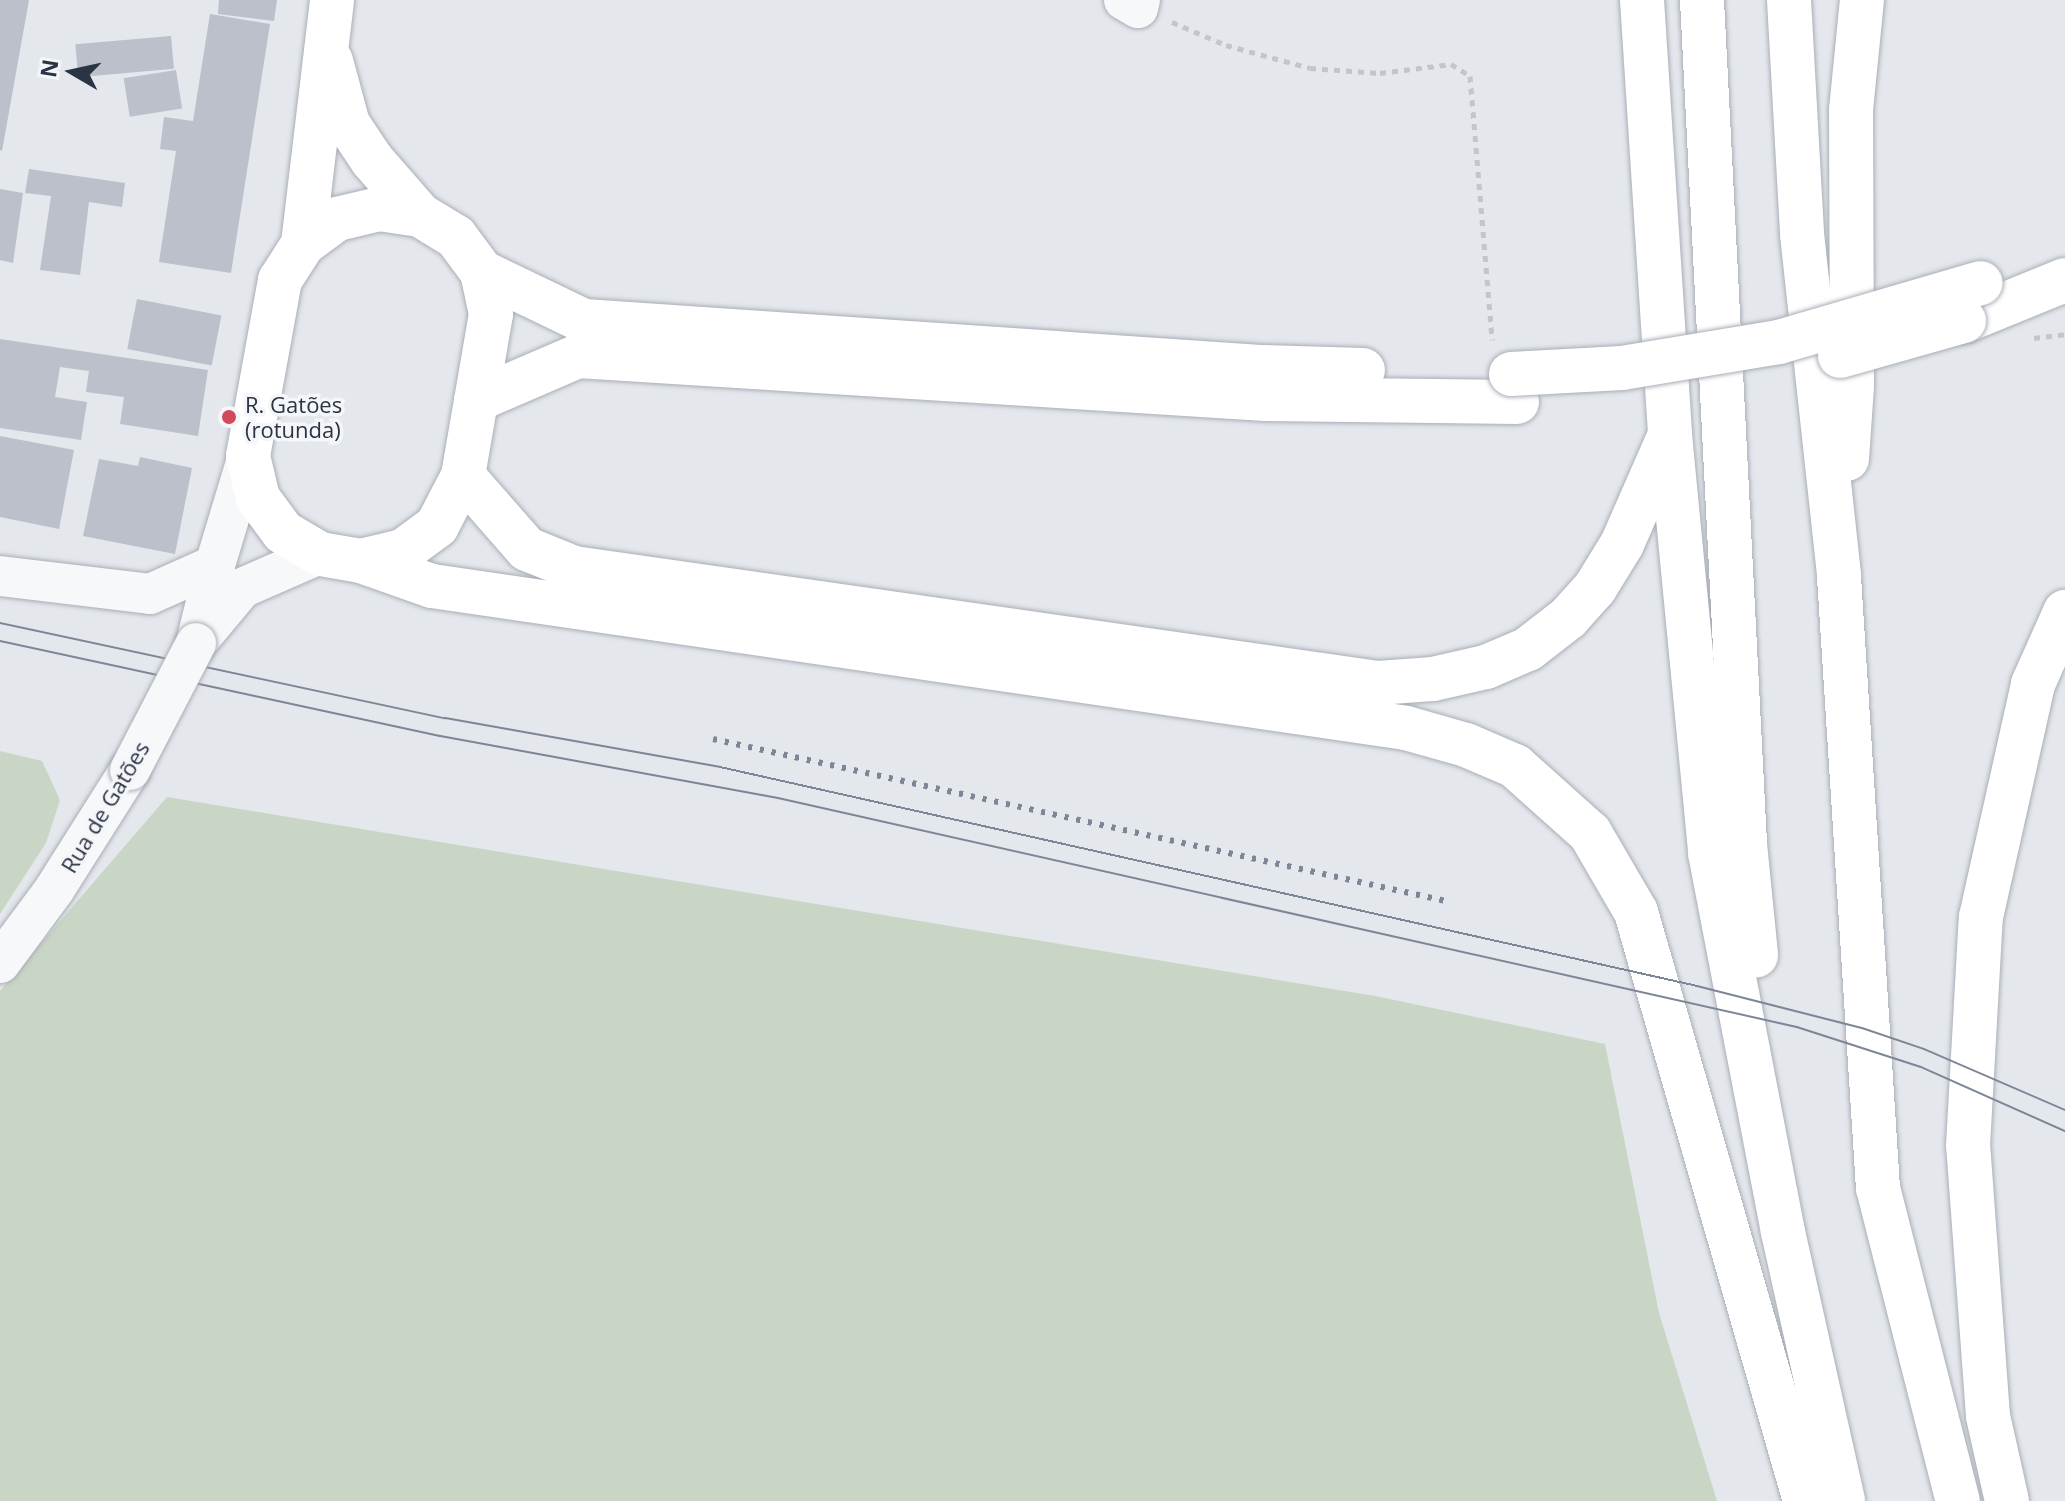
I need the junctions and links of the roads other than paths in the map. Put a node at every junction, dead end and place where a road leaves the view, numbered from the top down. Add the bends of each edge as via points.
1 (1642, 0) edge
2 (1702, 0) edge
3 (1789, 0) edge
4 (1862, 0) edge
5 (328, 20) edge
6 (420, 215) junction
7 (303, 244) junction
8 (2065, 247) edge
9 (482, 272) junction
10 (2065, 280) edge
11 (1972, 302) junction
12 (1506, 383) junction
13 (476, 400) junction
14 (1670, 435) junction
15 (248, 456) junction
16 (463, 476) junction
17 (341, 558) junction
18 (215, 565) junction
19 (0, 576) edge
20 (1839, 577) junction
21 (2065, 612) edge
22 (196, 643) junction
23 (0, 963) edge
24 (1783, 1232) junction
25 (1805, 1501) edge
26 (1843, 1501) edge
27 (1958, 1501) edge
28 (2007, 1501) edge

1 - 14 main road
2 - 24 main road via 1745,844
3 - 20 main road via 1802,234
4 - 20 main road via 1851,110 1852,386
5 - 6 main road via 348,124
5 - 7 main road
6 - 7 main road via 379,209 337,219
6 - 9 main road via 456,237
7 - 15 main road via 280,280
8 - 11 main road
9 - 12 main road via 584,321
9 - 13 main road via 491,314
10 - 11 main road
11 - 12 main road, bridge via 1785,371 1627,396
12 - 13 main road via 1266,399 578,356
13 - 16 main road
14 - 16 main road via 1622,544 1595,588 1568,618 1528,649 1486,667 1433,679 1378,683 574,568 527,549
14 - 24 main road via 1710,853
15 - 17 main road via 258,498 283,532
15 - 18 street, Rua de Gatões
16 - 17 main road via 437,526 403,551
17 - 22 street, Rua de Gatões via 242,588
17 - 25 main road via 432,586 1406,728 1515,766 1590,833 1636,912
18 - 19 street via 150,594
18 - 22 street, Rua de Gatões
20 - 27 main road via 1878,1188
21 - 28 main road via 2033,684 1981,917 1968,1146 1988,1416
22 - 23 street, Rua de Gatões, bridge via 130,770 54,890
24 - 26 main road

